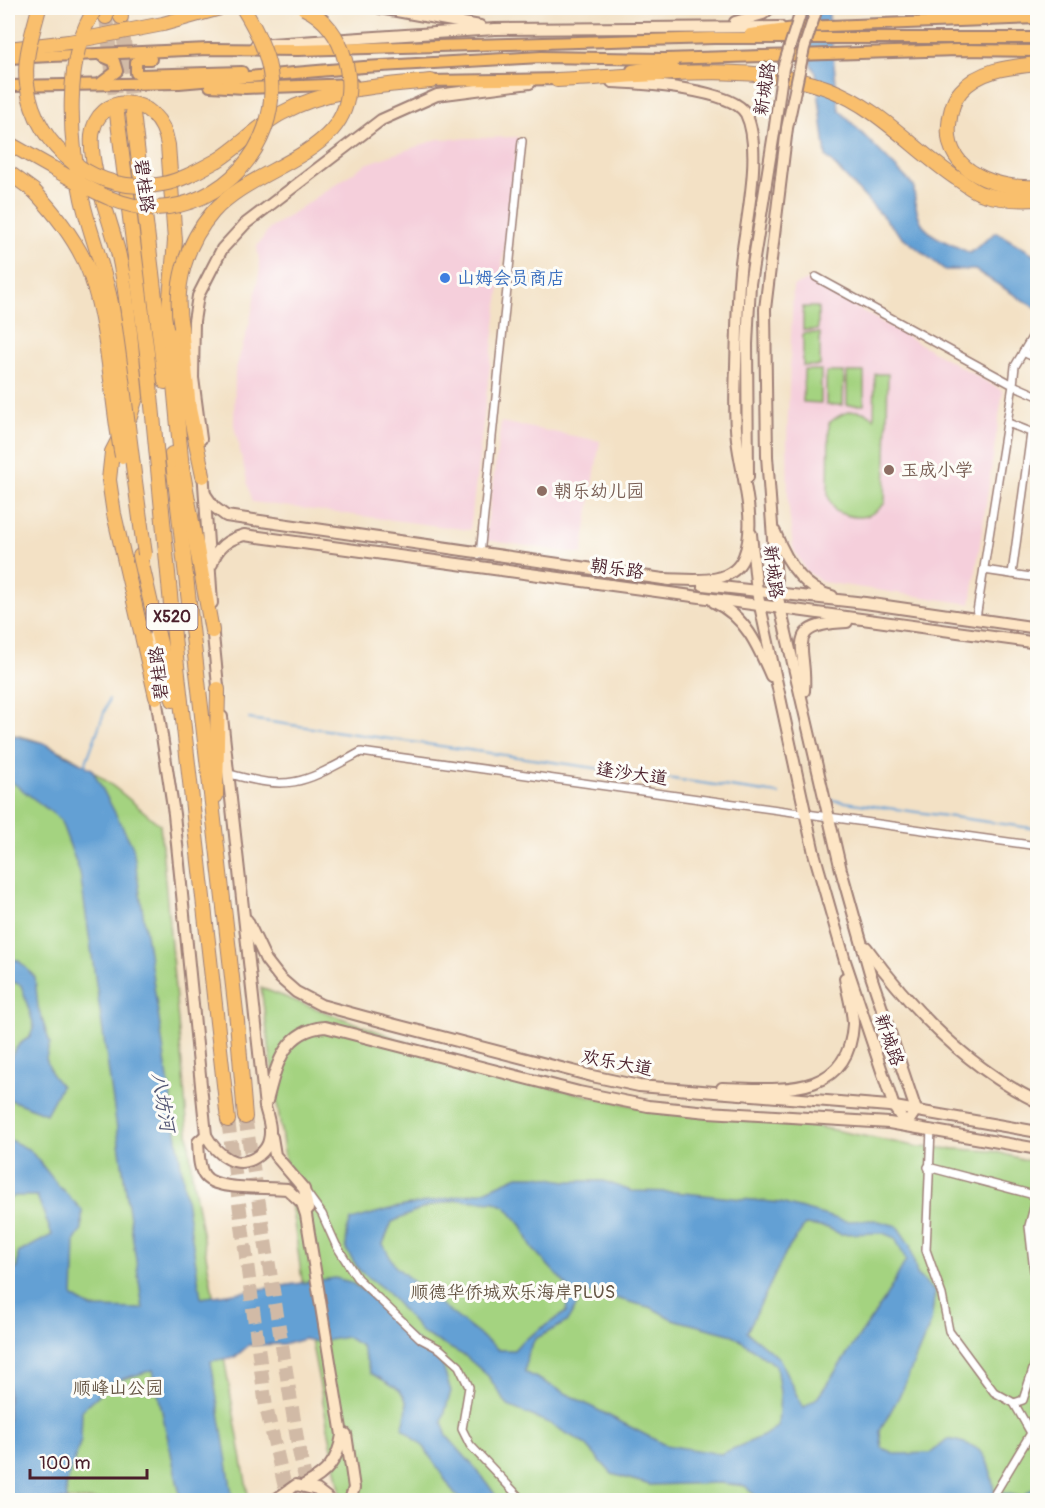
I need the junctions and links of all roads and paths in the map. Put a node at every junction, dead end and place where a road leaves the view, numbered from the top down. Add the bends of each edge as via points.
1 (39, 8) edge
2 (220, 8) edge
3 (243, 8) edge
4 (304, 8) edge
5 (380, 8) edge
6 (770, 8) edge
7 (802, 8) edge
8 (817, 8) edge
9 (996, 8) edge
10 (102, 11) edge
11 (1038, 18) edge
12 (949, 19) junction
13 (720, 26) junction
14 (801, 27) junction
15 (495, 29) junction
16 (714, 38) junction
17 (1038, 39) edge
18 (208, 49) junction
19 (298, 51) junction
20 (1038, 51) edge
21 (8, 52) edge
22 (97, 54) junction
23 (723, 57) junction
24 (1038, 64) edge
25 (282, 73) junction
26 (557, 80) junction
27 (431, 81) junction
28 (179, 84) junction
29 (98, 85) junction
30 (8, 86) edge
31 (133, 113) tunnel mouth
32 (117, 114) tunnel mouth
33 (522, 141) dead end
34 (8, 143) edge
35 (8, 172) edge
36 (1038, 187) edge
37 (1038, 199) edge
38 (816, 277) dead end
39 (1038, 327) edge
40 (1023, 352) junction
41 (1038, 359) edge
42 (1012, 385) junction
43 (166, 396) junction
44 (1038, 396) edge
45 (1008, 423) junction
46 (1034, 434) edge
47 (182, 469) junction
48 (203, 476) junction
49 (205, 494) junction
50 (748, 505) junction
51 (770, 519) junction
52 (273, 523) junction
53 (271, 539) junction
54 (142, 555) junction
55 (480, 555) junction
56 (211, 570) junction
57 (984, 570) junction
58 (1012, 574) junction
59 (1038, 578) edge
60 (663, 579) junction
61 (757, 592) junction
62 (777, 594) junction
63 (703, 597) junction
64 (865, 603) junction
65 (760, 605) junction
66 (780, 608) junction
67 (153, 615) junction
68 (976, 618) junction
69 (867, 619) junction
70 (1038, 628) edge
71 (213, 631) junction
72 (1038, 643) edge
73 (218, 689) junction
74 (156, 697) junction
75 (781, 699) junction
76 (803, 704) junction
77 (187, 757) junction
78 (230, 774) junction
79 (806, 813) junction
80 (830, 817) junction
81 (1038, 846) edge
82 (216, 852) junction
83 (243, 911) junction
84 (837, 936) junction
85 (861, 940) junction
86 (863, 1016) junction
87 (884, 1017) junction
88 (458, 1042) junction
89 (453, 1060) junction
90 (655, 1088) junction
91 (815, 1100) junction
92 (1038, 1102) edge
93 (265, 1107) junction
94 (894, 1107) junction
95 (916, 1110) junction
96 (245, 1117) tunnel mouth
97 (814, 1118) junction
98 (228, 1120) tunnel mouth
99 (982, 1120) junction
100 (906, 1125) junction
101 (932, 1129) junction
102 (271, 1131) junction
103 (1038, 1132) edge
104 (206, 1135) junction
105 (979, 1137) junction
106 (1038, 1149) edge
107 (928, 1167) junction
108 (304, 1189) junction
109 (1037, 1194) edge
110 (310, 1228) junction
111 (1037, 1300) edge
112 (1038, 1307) edge
113 (1038, 1354) edge
114 (337, 1391) junction
115 (1014, 1403) junction
116 (304, 1485) junction
117 (276, 1500) edge
118 (330, 1500) edge
119 (350, 1500) edge
120 (522, 1500) edge
121 (991, 1500) edge

1 - 27 highway, bridge via 27,64 30,100 44,131 75,165 108,182 137,187 178,180 218,160 279,114 313,99 354,88
2 - 21 highway, bridge via 162,24
3 - 34 highway, bridge via 267,62 271,109 262,137 231,180 210,194 189,203 155,208 112,199
4 - 48 highway, bridge via 328,27 342,50 348,80 345,106 323,140 238,190 212,213 186,257 179,291 181,327 189,409
5 - 15 street
6 - 13 street via 763,14
7 - 50 street, 新城路, bridge via 783,68 750,284
8 - 51 street, 新城路, bridge via 787,128 765,309
9 - 12 highway
10 - 54 highway, bridge via 83,31 74,79 75,146 82,200 104,269 112,312
11 - 12 main road
12 - 14 main road
13 - 14 street
13 - 15 street
14 - 16 main road
15 - 18 street
16 - 17 main road
16 - 19 main road
18 - 19 main road
18 - 22 main road
19 - 25 main road via 140,59 134,67 140,75
20 - 23 main road
21 - 22 main road
22 - 29 main road via 117,67 114,75
23 - 25 main road via 540,57
23 - 26 main road
24 - 36 highway via 1002,68 962,90 954,102 948,133 952,151 963,165 982,178 1003,186
25 - 28 main road
26 - 27 main road
26 - 37 highway via 729,74 790,80 829,89 857,101 981,194 1015,200
26 - 48 street via 437,95 381,120 254,215 222,249 202,283 194,321 193,378
26 - 50 street via 632,83 703,93 732,101 745,112 753,151 740,272 735,379 737,438
27 - 28 main road via 245,88
28 - 29 main road
29 - 30 main road
31 - 43 highway, X520
32 - 77 highway, 碧桂路 / X520 via 147,353
33 - 55 street
35 - 54 highway, bridge via 34,191 54,215 83,258 92,283
38 - 42 street
39 - 40 street
40 - 41 street
40 - 42 street via 1015,366
42 - 44 street
42 - 45 street
43 - 47 highway
43 - 82 highway, X520
45 - 46 street
45 - 57 street
46 - 58 street
47 - 71 highway
47 - 74 highway via 168,320 175,241 168,145 156,114 136,103 124,104 96,120 92,138 119,257 136,397 112,452 109,480
48 - 49 street
49 - 52 street, 朝乐路 via 226,516
49 - 56 street
50 - 60 street via 744,555 736,569 717,579
50 - 61 street, 新城路
51 - 62 street, 新城路
51 - 64 street via 781,548 799,577 827,594
52 - 53 street via 258,524 256,528
52 - 55 street, 朝乐路
53 - 56 street, 朝乐路 via 244,535 226,541 215,555
53 - 63 street, 朝乐路
54 - 67 highway
55 - 60 street, 朝乐路
56 - 71 street
57 - 58 street
57 - 68 street
58 - 59 street
60 - 61 street, 朝乐路
61 - 62 street, 朝乐路
61 - 65 street, 新城路
62 - 64 street, 朝乐路
62 - 66 street, 新城路
63 - 65 street, 朝乐路
63 - 75 street via 725,607 748,630
64 - 68 street, 朝乐路
65 - 66 street, 朝乐路
65 - 75 street, 新城路
66 - 69 street, 朝乐路
66 - 76 street, 新城路
67 - 74 street
67 - 77 highway
68 - 70 street, 朝乐路
69 - 72 street, 朝乐路
69 - 76 street via 826,623 806,632 800,648
71 - 73 street
73 - 78 street
73 - 82 highway
74 - 104 street via 174,814
75 - 79 street, 新城路
76 - 80 street, 新城路
77 - 98 highway, 碧桂路 / X520
78 - 79 street, 逢沙大道 via 261,783 290,784 361,752
78 - 83 street
79 - 80 street, 逢沙大道
79 - 84 street, 新城路
80 - 81 street, 逢沙大道
80 - 85 street, 新城路
82 - 96 highway, X520
83 - 88 street, 欢乐大道 via 266,960 296,992 321,1005
83 - 93 street
84 - 86 street, 新城路
84 - 90 street via 853,1023 849,1048 837,1070 820,1082 783,1089
85 - 87 street, 新城路
85 - 92 street via 895,987 950,1042 1005,1086
86 - 87 street via 875,1028 881,1028
86 - 94 street, 新城路
87 - 95 street, 新城路
88 - 89 street
88 - 90 street, 欢乐大道
89 - 93 street, 欢乐大道 via 335,1028 312,1028 298,1035 278,1058
89 - 97 street, 欢乐大道 via 648,1106
90 - 91 street, 欢乐大道
91 - 94 street, 欢乐大道
91 - 97 street
93 - 102 street
94 - 95 street, 欢乐大道
94 - 100 street, 新城路
95 - 99 street, 欢乐大道
95 - 100 street
97 - 100 street, 欢乐大道
99 - 103 street, 欢乐大道
99 - 105 street
100 - 101 street, 欢乐大道
101 - 105 street, 欢乐大道
101 - 107 street
102 - 104 street via 263,1151 239,1163 226,1159
102 - 108 street via 275,1155
104 - 110 street via 198,1143 204,1176 233,1186 287,1189 302,1203
105 - 106 street, 欢乐大道
107 - 109 street
107 - 115 street via 926,1250 942,1295 949,1331 994,1392
108 - 110 street
108 - 120 street via 357,1278 420,1339 440,1349 459,1366 469,1387 462,1429 470,1445
109 - 111 street via 1029,1226
110 - 114 street
111 - 112 street
113 - 115 street via 1023,1400
114 - 116 street via 342,1435 339,1452 319,1478
114 - 119 street via 354,1488
115 - 121 street via 1031,1433
116 - 117 street via 296,1485
116 - 118 street

